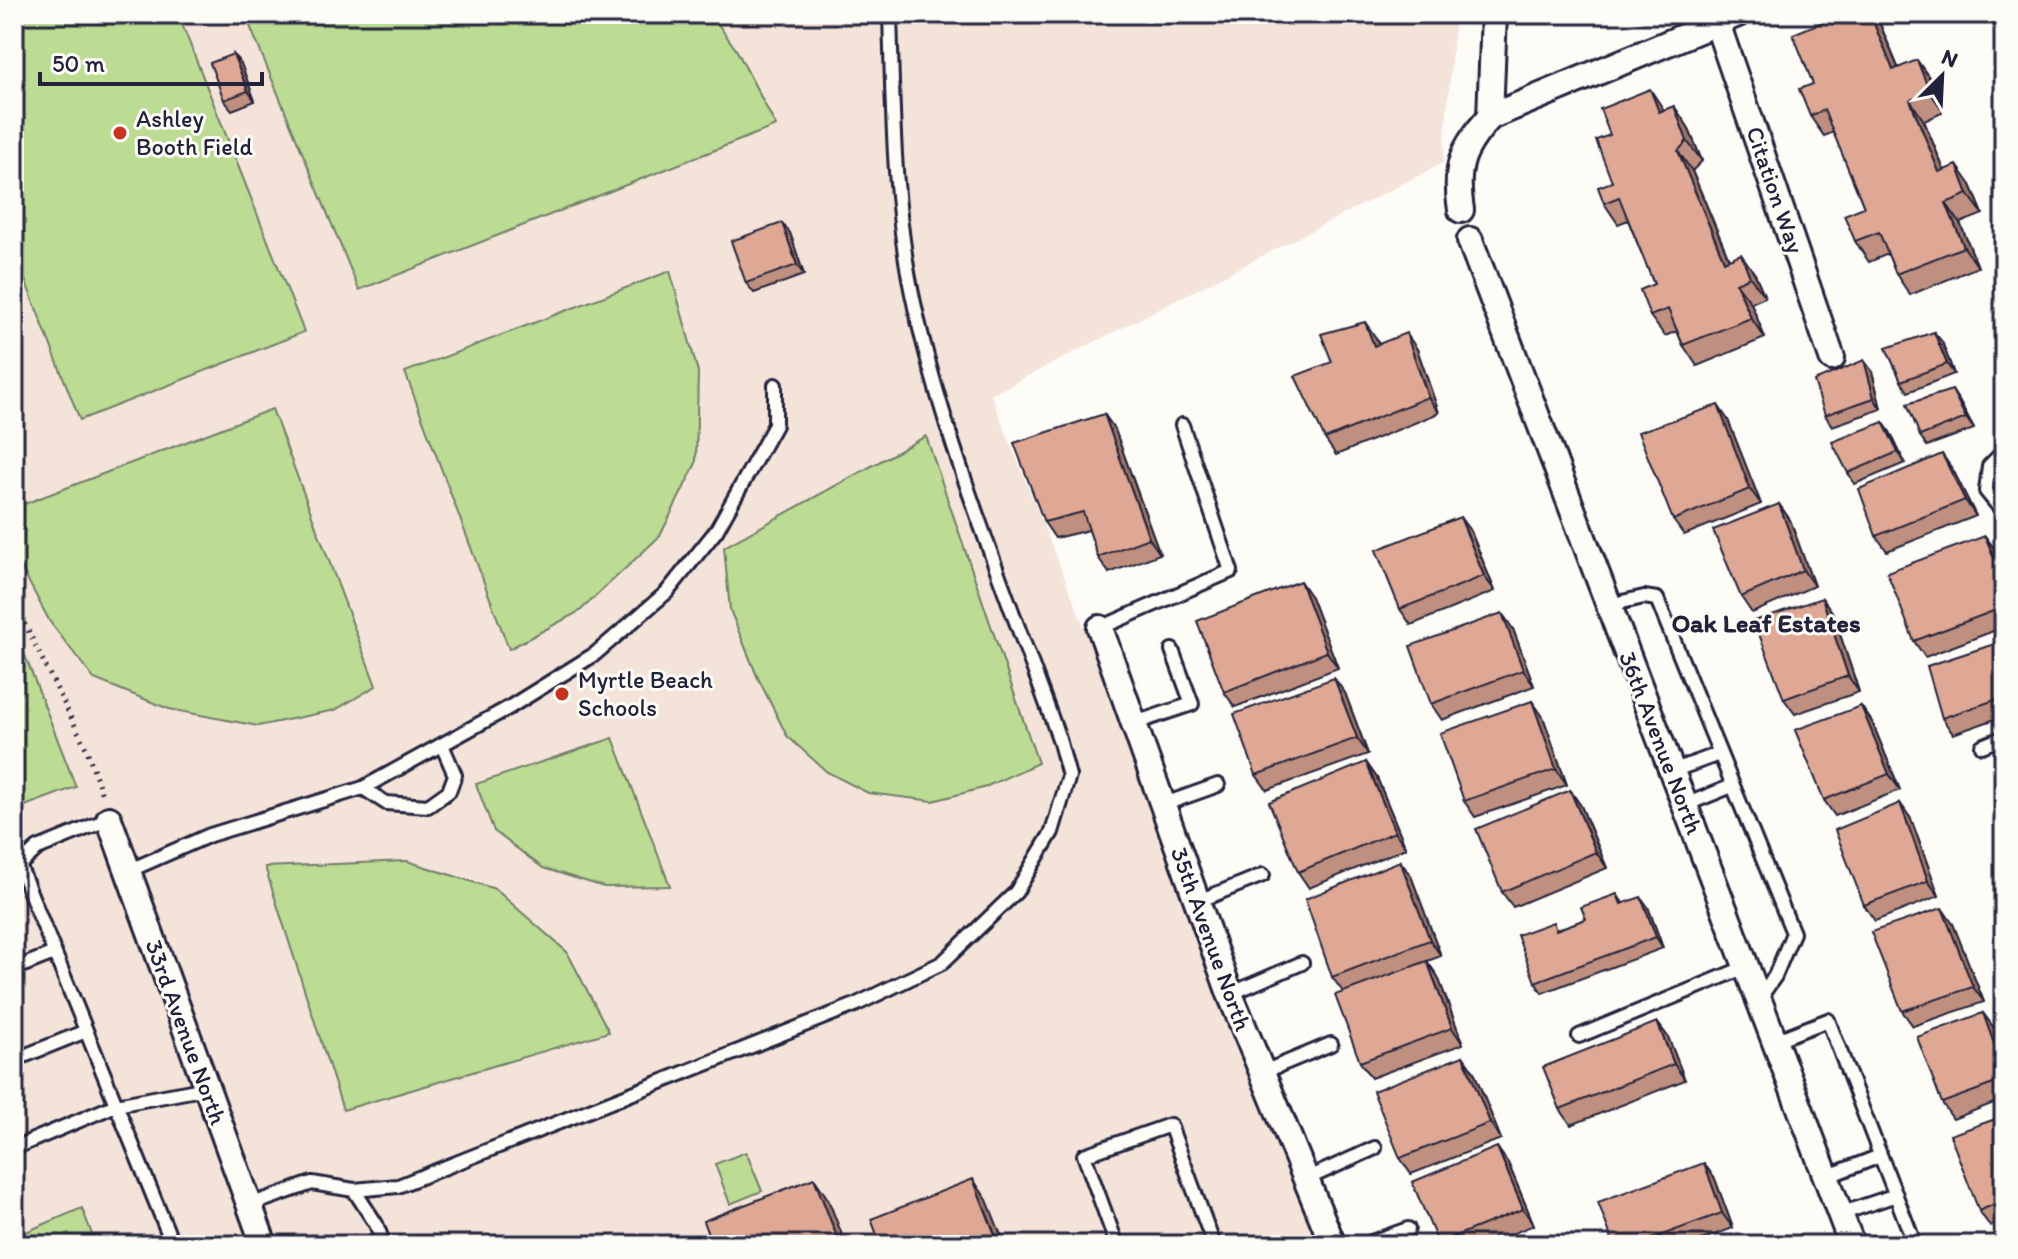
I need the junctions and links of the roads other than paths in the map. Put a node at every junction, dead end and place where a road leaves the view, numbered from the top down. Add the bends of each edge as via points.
1 (890, 14) edge
2 (1494, 14) edge
3 (1728, 18) edge
4 (1490, 117) junction
5 (1461, 210) dead end
6 (1470, 240) dead end
7 (1832, 358) dead end
8 (775, 385) dead end
9 (1182, 425) dead end
10 (2004, 451) edge
11 (2004, 513) edge
12 (1609, 605) junction
13 (1100, 628) joint
14 (1172, 650) dead end
15 (1132, 724) junction
16 (2004, 737) edge
17 (442, 745) junction
18 (1982, 746) dead end
19 (1719, 754) junction
20 (1672, 771) junction
21 (1218, 785) dead end
22 (1732, 786) junction
23 (363, 788) junction
24 (1162, 805) junction
25 (1685, 805) junction
26 (109, 819) joint
27 (16, 866) edge
28 (128, 871) junction
29 (1263, 875) dead end
30 (1196, 902) junction
31 (54, 953) junction
32 (1302, 963) dead end
33 (1746, 967) junction
34 (14, 969) edge
35 (1230, 994) junction
36 (1759, 999) junction
37 (86, 1031) junction
38 (1579, 1036) dead end
39 (1774, 1041) junction
40 (1331, 1044) dead end
41 (14, 1060) edge
42 (1261, 1073) junction
43 (207, 1088) junction
44 (116, 1105) junction
45 (14, 1148) edge
46 (1375, 1148) dead end
47 (1880, 1156) junction
48 (1826, 1177) junction
49 (1304, 1180) junction
50 (354, 1190) junction
51 (1896, 1195) junction
52 (250, 1205) junction
53 (1840, 1214) junction
54 (1408, 1229) dead end
55 (173, 1245) edge
56 (264, 1245) edge
57 (384, 1245) edge
58 (1117, 1245) edge
59 (1214, 1245) edge
60 (1333, 1245) edge
61 (1363, 1245) edge
62 (1852, 1245) edge
63 (1915, 1245) edge

1 - 50 lane via 896,186 914,303 948,424 1069,776 1052,832 1016,892 942,963 855,1005 398,1186
2 - 4 street
3 - 4 street, Citation Way
3 - 7 street, Citation Way
4 - 5 street, Citation Way via 1465,144 1456,183
6 - 12 street, 36th Avenue North
8 - 17 lane via 775,425 716,531 667,592 595,654
9 - 13 lane via 1231,571
10 - 11 lane via 1989,466 1986,491
12 - 19 lane via 1657,599
12 - 20 street, 36th Avenue North
13 - 15 street, 35th Avenue North
14 - 15 lane via 1192,704
15 - 24 street, 35th Avenue North
16 - 18 lane
17 - 23 lane
17 - 23 lane via 455,775 449,791 428,806 386,803
19 - 20 lane
19 - 22 lane
20 - 25 street, 36th Avenue North
21 - 24 lane
22 - 25 lane
22 - 36 lane via 1793,933
23 - 28 lane via 210,835
24 - 30 street, 35th Avenue North
25 - 33 street, 36th Avenue North
26 - 27 lane via 38,848
26 - 28 street, 33rd Avenue North
27 - 31 lane
28 - 43 street, 33rd Avenue North
29 - 30 lane
30 - 35 street, 35th Avenue North
31 - 34 lane
31 - 37 lane
32 - 35 lane
33 - 36 street, 36th Avenue North
33 - 38 lane
35 - 42 street, 35th Avenue North
36 - 39 street, 36th Avenue North
37 - 41 lane
37 - 44 lane
39 - 47 lane via 1828,1020
39 - 48 street, 36th Avenue North
40 - 42 lane
42 - 49 street, 35th Avenue North
43 - 44 lane
43 - 52 street, 33rd Avenue North
44 - 45 lane
44 - 55 lane
46 - 49 lane
47 - 48 lane
47 - 51 lane
48 - 53 street, 36th Avenue North
49 - 60 street, 35th Avenue North
50 - 52 lane via 312,1183
50 - 57 lane
51 - 53 lane
51 - 63 lane
52 - 56 street, 33rd Avenue North
53 - 62 street, 36th Avenue North
54 - 61 lane
58 - 59 lane via 1084,1155 1170,1125

